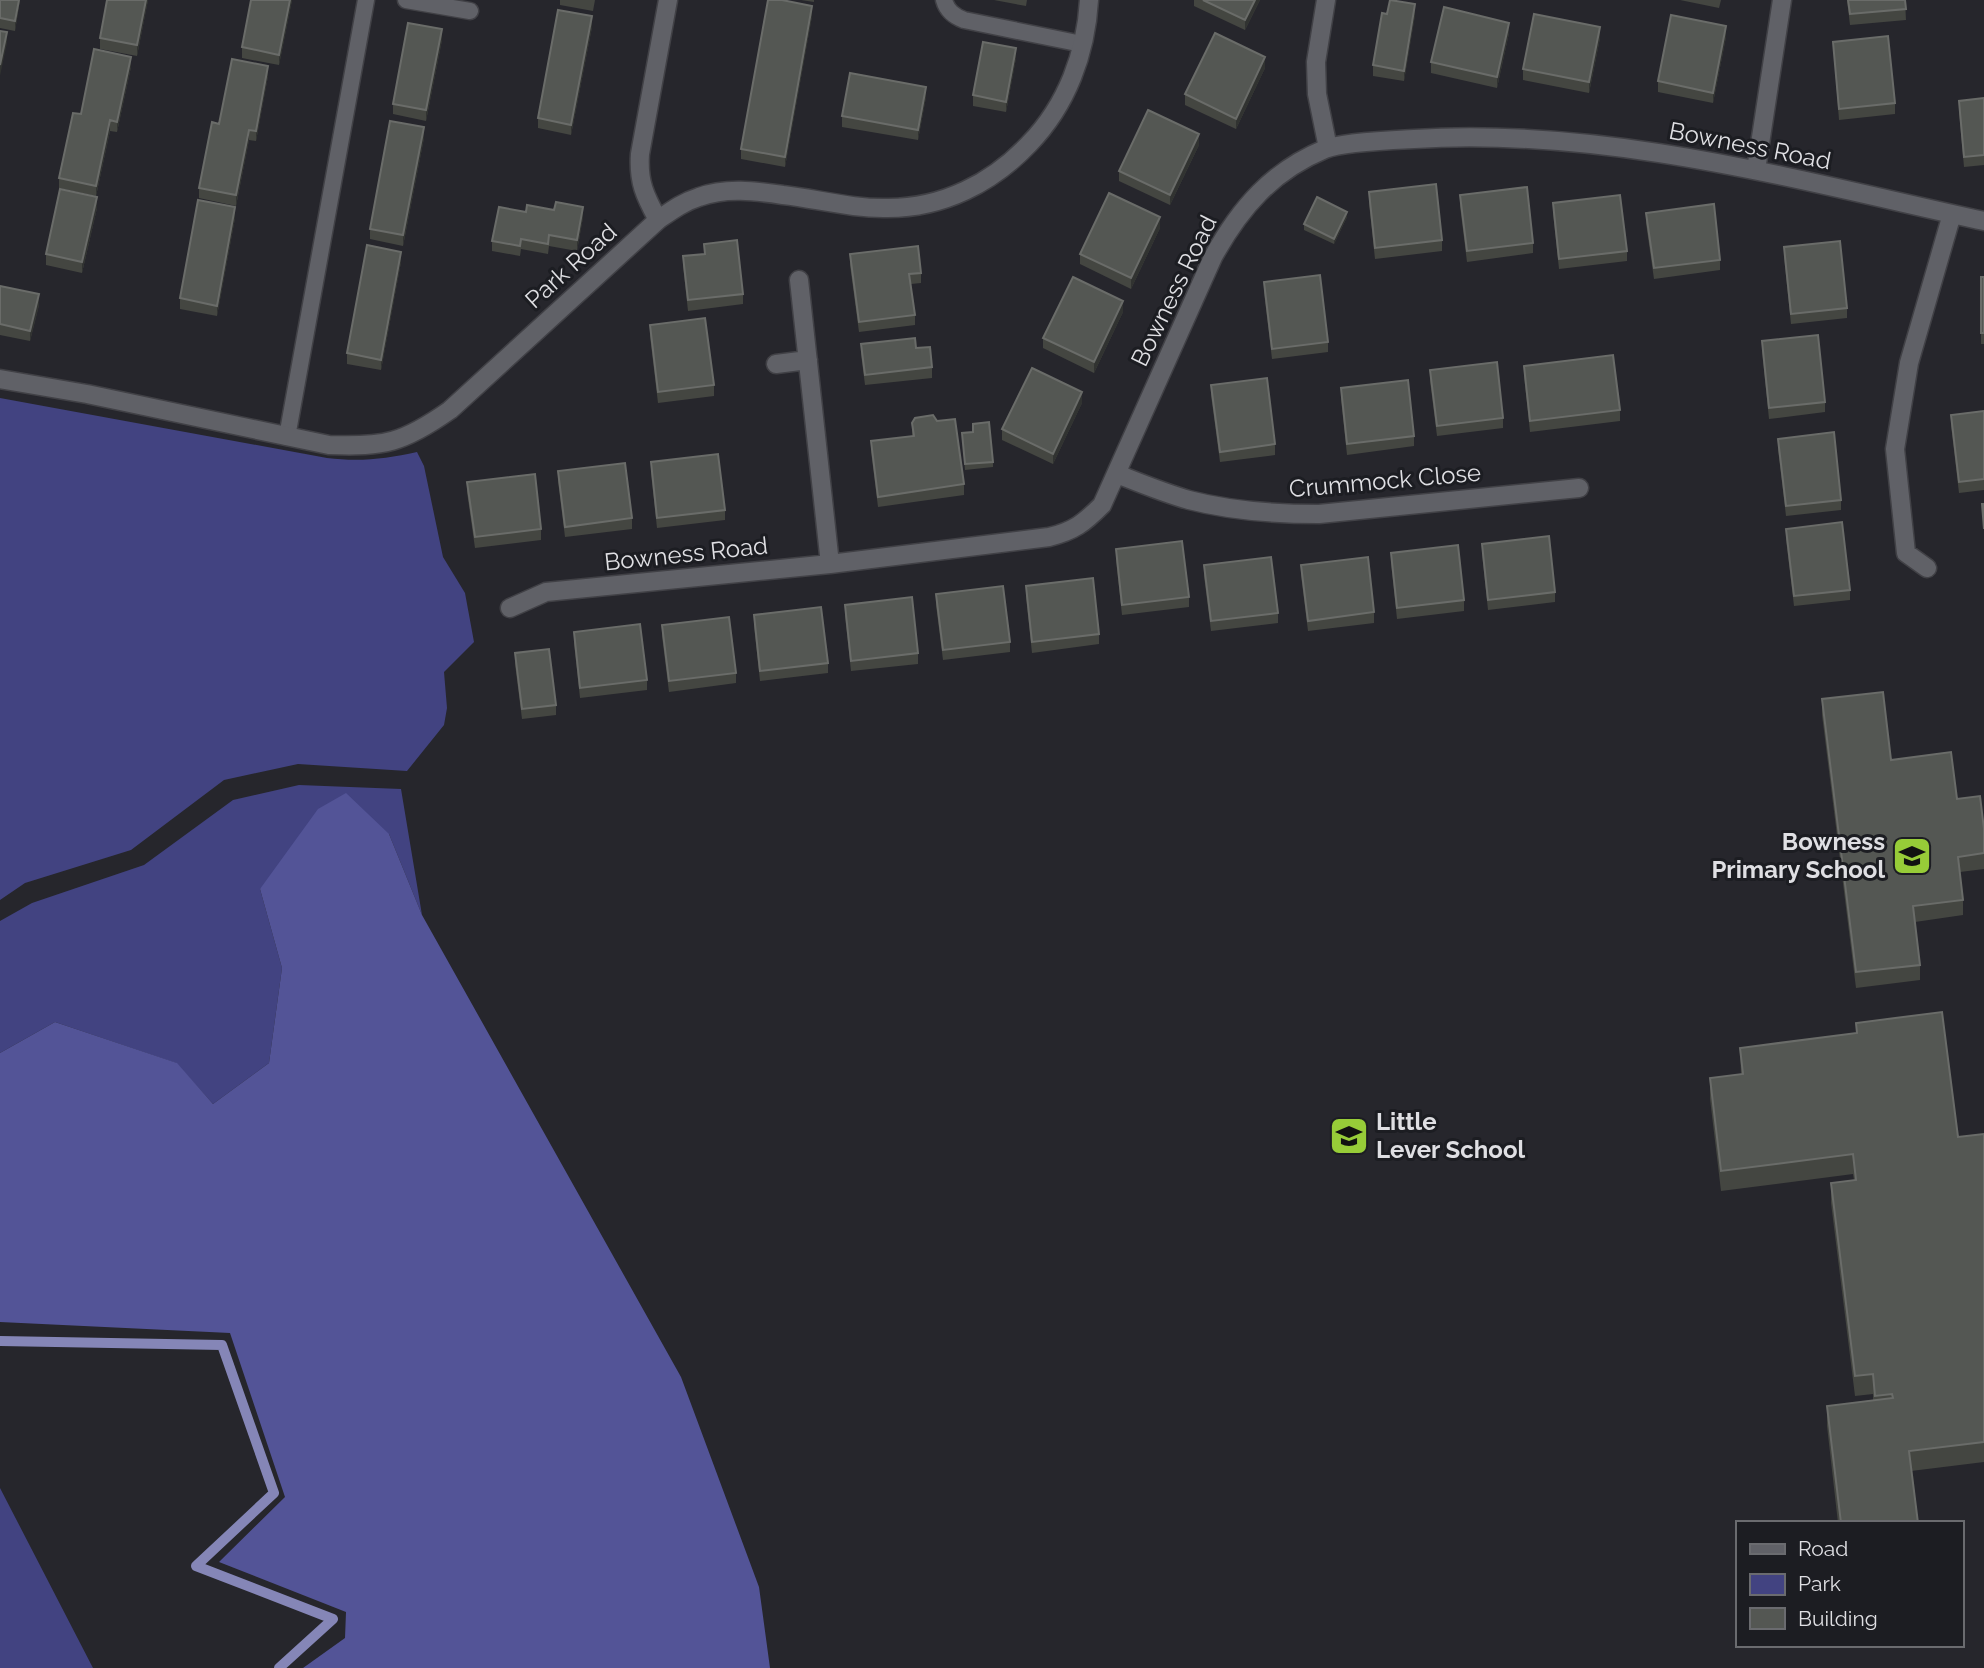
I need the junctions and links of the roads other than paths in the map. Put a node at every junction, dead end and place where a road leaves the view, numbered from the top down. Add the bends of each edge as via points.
1 (366, 0) edge
2 (405, 0) edge
3 (668, 0) edge
4 (944, 0) edge
5 (1089, 0) edge
6 (1326, 0) edge
7 (1782, 0) edge
8 (470, 11) dead end
9 (1082, 44) junction
10 (1328, 148) junction
11 (1756, 170) junction
12 (1952, 215) junction
13 (657, 220) junction
14 (1984, 221) edge
15 (799, 280) dead end
16 (807, 360) junction
17 (776, 364) dead end
18 (0, 379) edge
19 (287, 438) junction
20 (1116, 474) junction
21 (1579, 488) dead end
22 (830, 564) junction
23 (1927, 568) dead end
24 (510, 608) dead end

1 - 19 lane
2 - 8 lane
3 - 13 street via 639,154 642,189
4 - 9 lane via 954,16 964,20
5 - 9 street, Park Road
6 - 10 street via 1316,62
7 - 11 street
9 - 13 street, Park Road via 1062,101 1041,132 982,183 952,197 888,209 740,190 702,196
10 - 11 street, Bowness Road via 1434,138 1509,137 1624,147
10 - 20 street, Bowness Road via 1258,193 1227,230
11 - 12 street, Bowness Road
12 - 14 street, Bowness Road
12 - 23 street via 1909,363 1895,449 1906,553
13 - 19 street, Park Road via 450,410 422,430 400,440 362,446
15 - 16 street
16 - 17 street
16 - 22 street
18 - 19 street, Park Road
20 - 21 street, Crummock Close via 1187,499 1284,514
20 - 22 street, Bowness Road via 1102,505 1070,532
22 - 24 street, Bowness Road via 546,593

